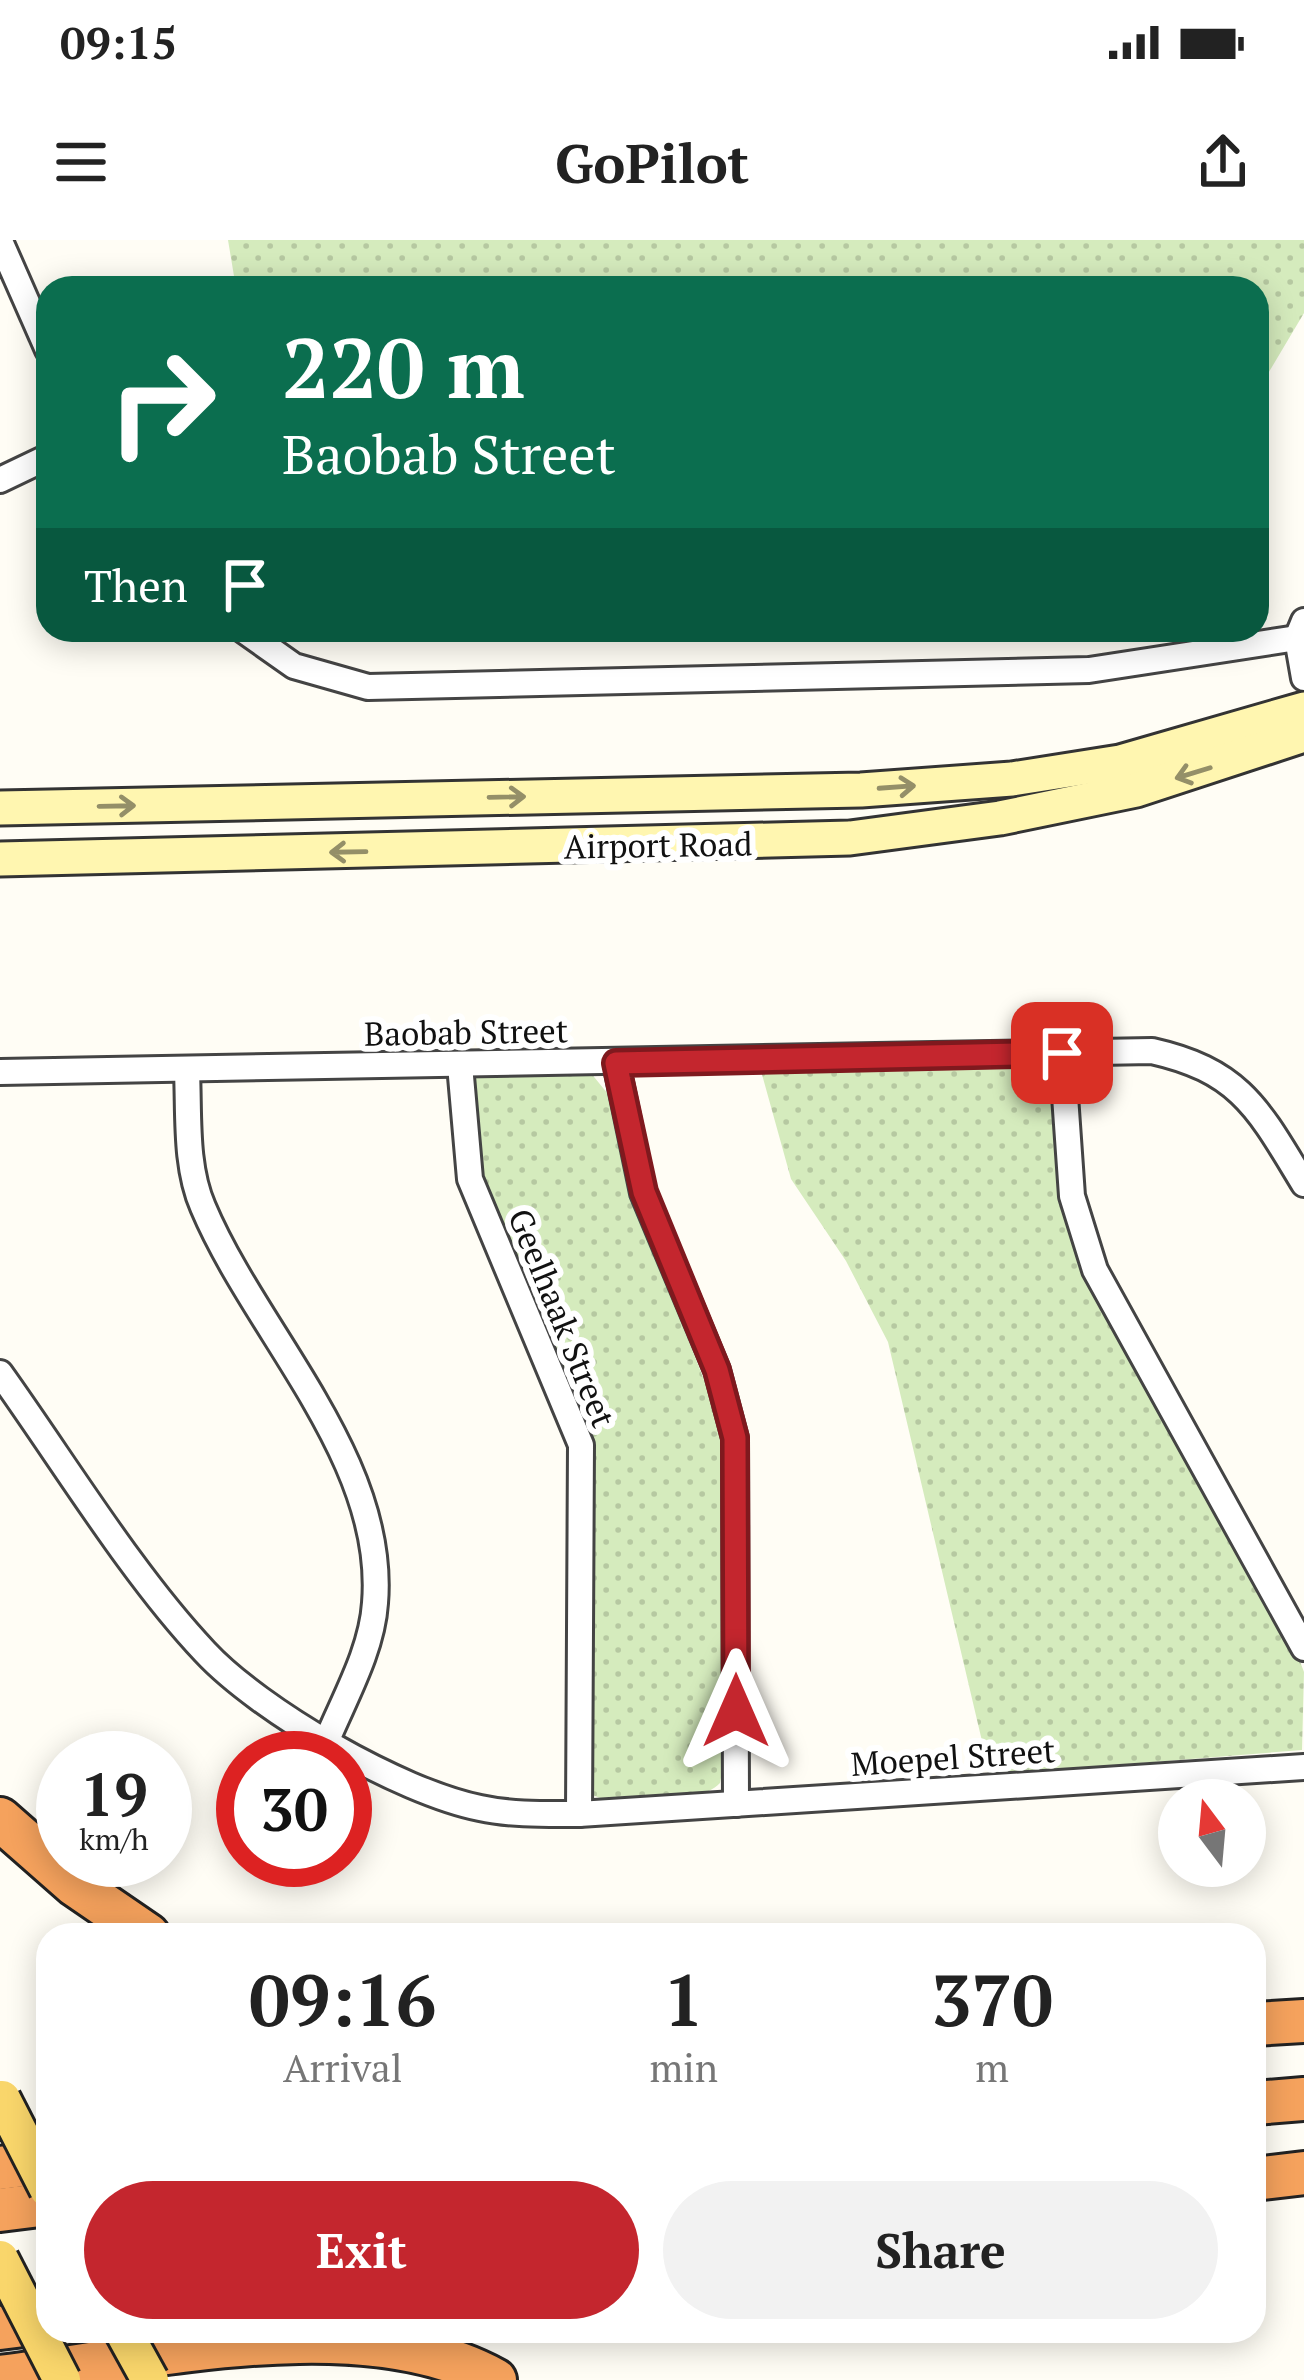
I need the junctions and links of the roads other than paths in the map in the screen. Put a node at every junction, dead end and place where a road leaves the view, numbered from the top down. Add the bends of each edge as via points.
1 (0, 242) edge
2 (36, 323) edge
3 (36, 462) edge
4 (0, 479) edge
5 (1301, 630) edge
6 (1269, 636) edge
7 (260, 642) edge
8 (1237, 642) edge
9 (1304, 678) edge
10 (1304, 710) edge
11 (1304, 735) edge
12 (0, 808) edge
13 (0, 859) edge
14 (1062, 1053) junction
15 (616, 1063) junction
16 (460, 1065) junction
17 (0, 1072) edge
18 (187, 1072) junction
19 (1304, 1184) edge
20 (0, 1373) edge
21 (1304, 1648) edge
22 (313, 1731) edge
23 (331, 1731) edge
24 (372, 1761) edge
25 (1304, 1767) edge
26 (736, 1804) junction
27 (579, 1814) junction
28 (0, 1819) edge
29 (130, 1923) edge
30 (1304, 2018) edge
31 (1266, 2020) edge
32 (2, 2099) edge
33 (1304, 2099) edge
34 (1266, 2102) edge
35 (36, 2164) edge
36 (36, 2166) edge
37 (0, 2168) edge
38 (1304, 2173) edge
39 (1266, 2178) edge
40 (36, 2206) edge
41 (0, 2210) edge
42 (0, 2259) edge
43 (36, 2324) edge
44 (0, 2328) edge
45 (36, 2329) edge
46 (43, 2343) edge
47 (130, 2343) edge
48 (326, 2343) edge
49 (350, 2343) edge
50 (0, 2378) edge
51 (62, 2380) edge
52 (150, 2380) edge
53 (495, 2380) edge

1 - 2 street
3 - 4 street
5 - 6 street
5 - 9 street
7 - 8 street via 294,666 368,687 1089,670
12 -> 10 main road, Airport Road via 861,790 1012,779 1120,762
11 -> 13 main road, Airport Road via 1136,790 850,838
14 - 15 street, Baobab Street
14 - 19 street, Baobab Street via 1152,1051 1212,1069 1256,1105
14 - 21 street via 1072,1196 1095,1270
15 - 16 street, Baobab Street
15 - 26 street via 644,1192 717,1370 735,1438
16 - 18 street, Baobab Street
16 - 27 street, Geelhaak Street via 470,1179 580,1445
17 - 18 street, Baobab Street
18 - 23 street via 202,1206 347,1464 371,1532 370,1634
20 - 22 street, Moepel Street via 188,1634 244,1688
24 - 27 street, Moepel Street via 458,1802
25 - 26 street, Moepel Street
26 - 27 street, Moepel Street
28 - 29 highway
30 - 31 highway
32 - 36 main road, bridge
33 - 34 highway
35 - 37 highway
38 - 39 highway
40 - 41 highway
42 - 45 main road, bridge
43 - 44 highway
46 - 51 main road, bridge
47 - 52 main road, bridge
48 - 50 highway
49 - 53 highway via 435,2353

